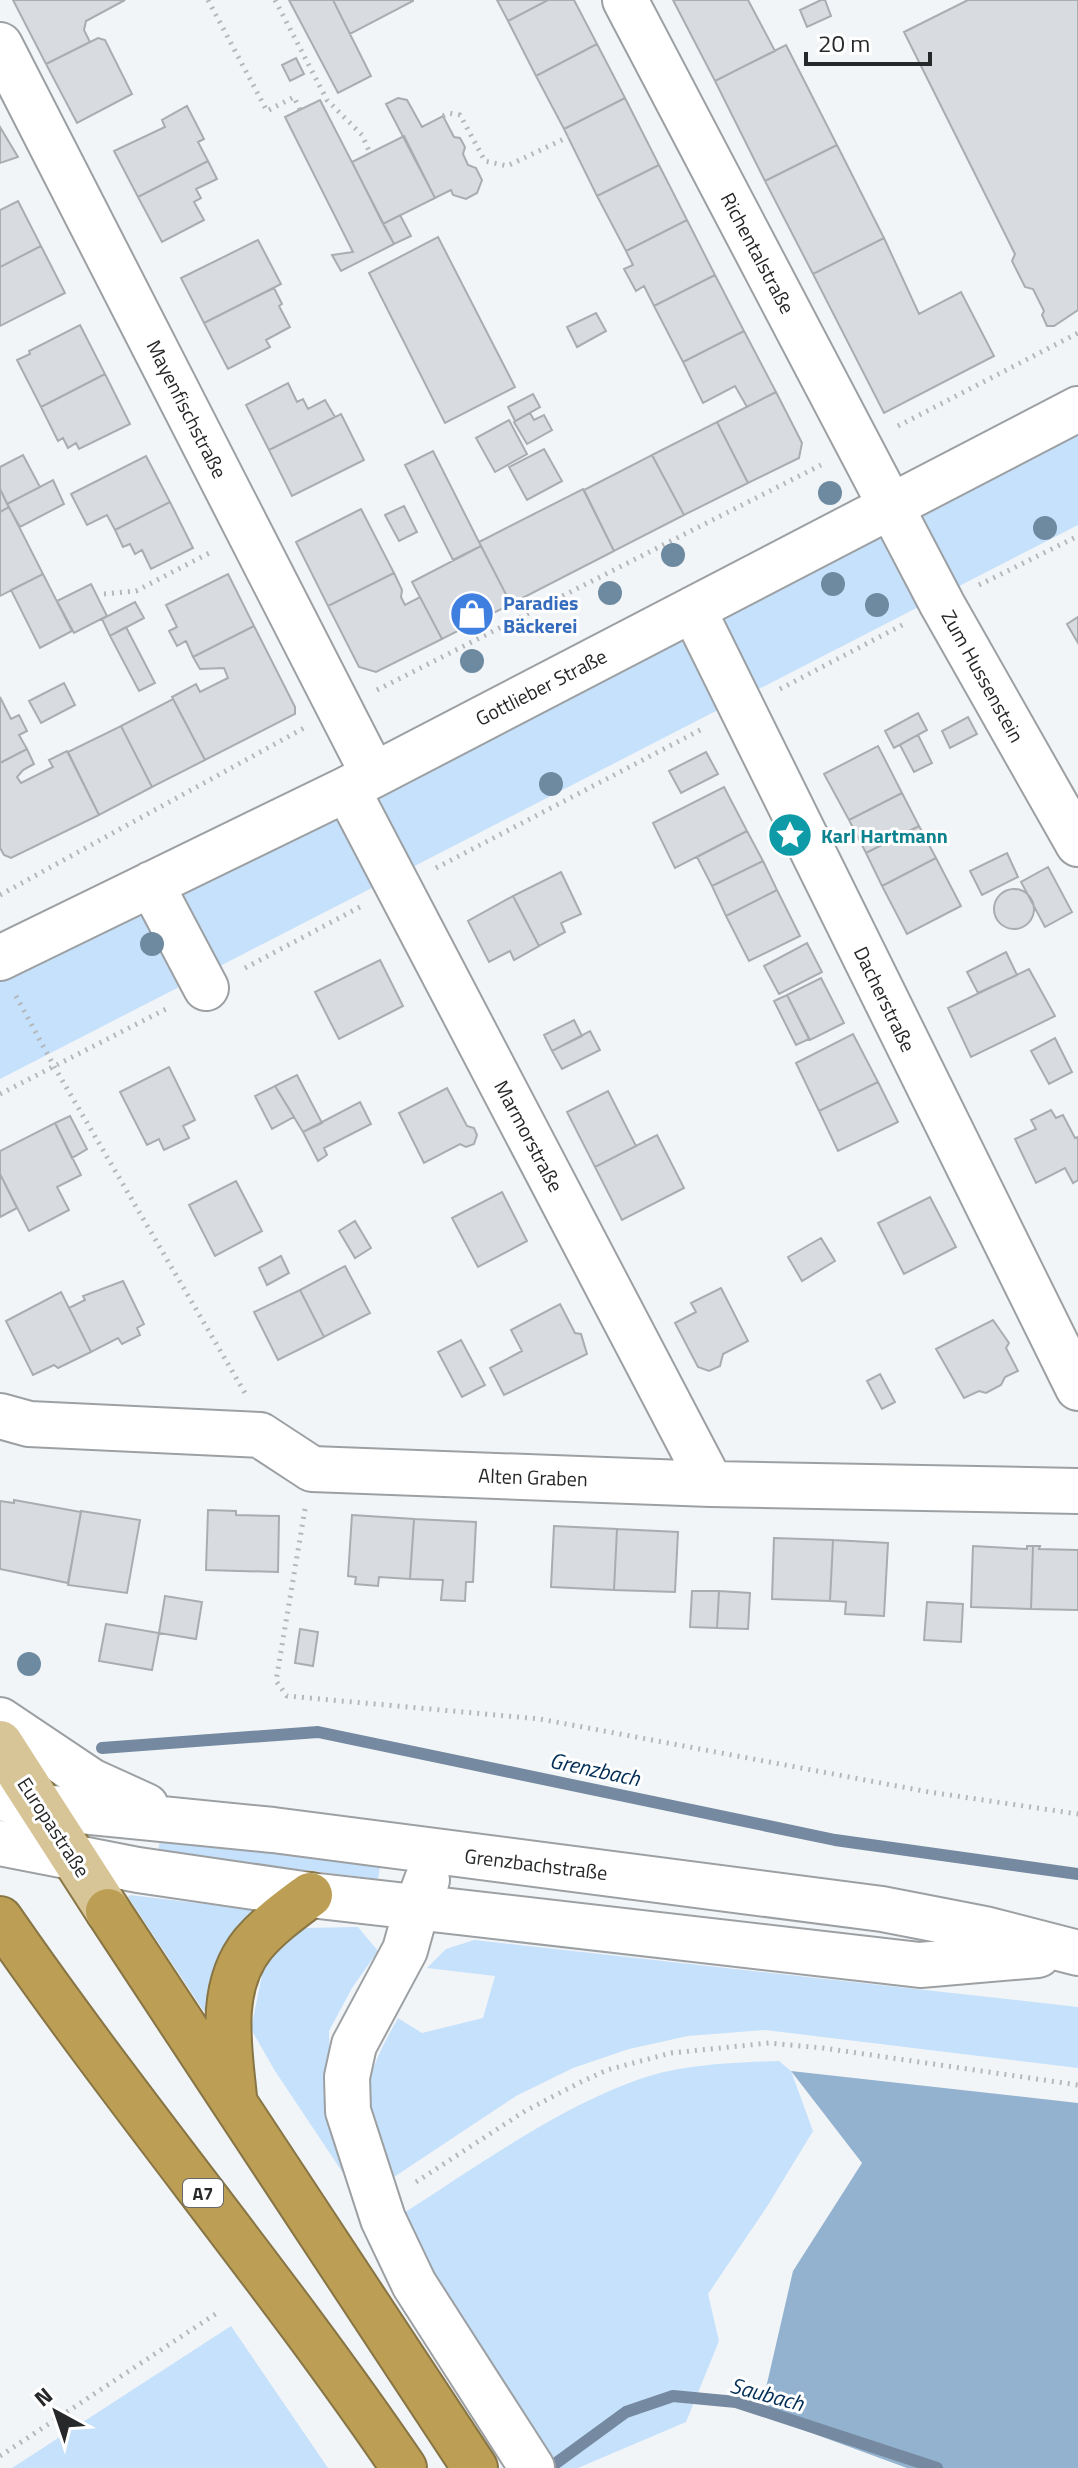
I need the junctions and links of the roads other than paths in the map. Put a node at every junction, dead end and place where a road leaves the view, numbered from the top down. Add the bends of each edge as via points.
1 (625, 0) edge
2 (0, 45) edge
3 (1078, 409) edge
4 (890, 506) junction
5 (693, 609) junction
6 (360, 781) junction
7 (1078, 844) edge
8 (151, 884) junction
9 (7, 975) edge
10 (206, 988) road end
11 (1078, 1388) edge
12 (0, 1416) edge
13 (711, 1484) junction
14 (1078, 1491) edge
15 (0, 1720) edge
16 (0, 1743) edge
17 (21, 1803) edge
18 (190, 1820) junction
19 (3, 1851) edge
20 (439, 1852) junction
21 (76, 1858) junction
22 (310, 1895) junction
23 (417, 1907) junction
24 (108, 1911) joint
25 (0, 1919) edge
26 (1073, 1953) edge
27 (235, 2103) junction
28 (404, 2468) edge
29 (475, 2468) edge
30 (532, 2468) edge

1 - 4 street, Richentalstraße
2 - 6 street, Mayenfischstraße via 340,709
3 - 4 street, Gottlieber Straße
4 - 5 street, Gottlieber Straße
4 - 7 street, Zum Hussenstein
5 - 6 street, Gottlieber Straße
5 - 11 street, Dacherstraße
6 - 8 street, Gottlieber Straße
6 - 13 street, Marmorstraße via 399,886
8 - 9 street, Gottlieber Straße
8 - 10 street
12 - 13 street, Alten Graben via 29,1424 260,1435 312,1469
13 - 14 street, Alten Graben
15 - 18 street via 91,1781
16 - 17 main road, Europastraße
17 - 18 street, Grenzbachstraße
17 - 19 street via 23,1824
17 - 21 main road, Europastraße
18 - 20 street, Grenzbachstraße
19 - 21 street, Grenzbachstraße
20 - 23 street
20 - 26 street, Grenzbachstraße via 882,1909
21 - 22 street, Grenzbachstraße
21 - 24 main road, Europastraße
22 - 23 street, Grenzbachstraße
22 - 27 highway via 253,1945 235,1977 229,2031
23 - 26 street, Grenzbachstraße via 920,1965
23 - 30 street via 405,1950 354,2045 347,2077 348,2111 383,2219 414,2284
24 - 27 highway
25 - 28 highway, A7
27 - 29 highway

